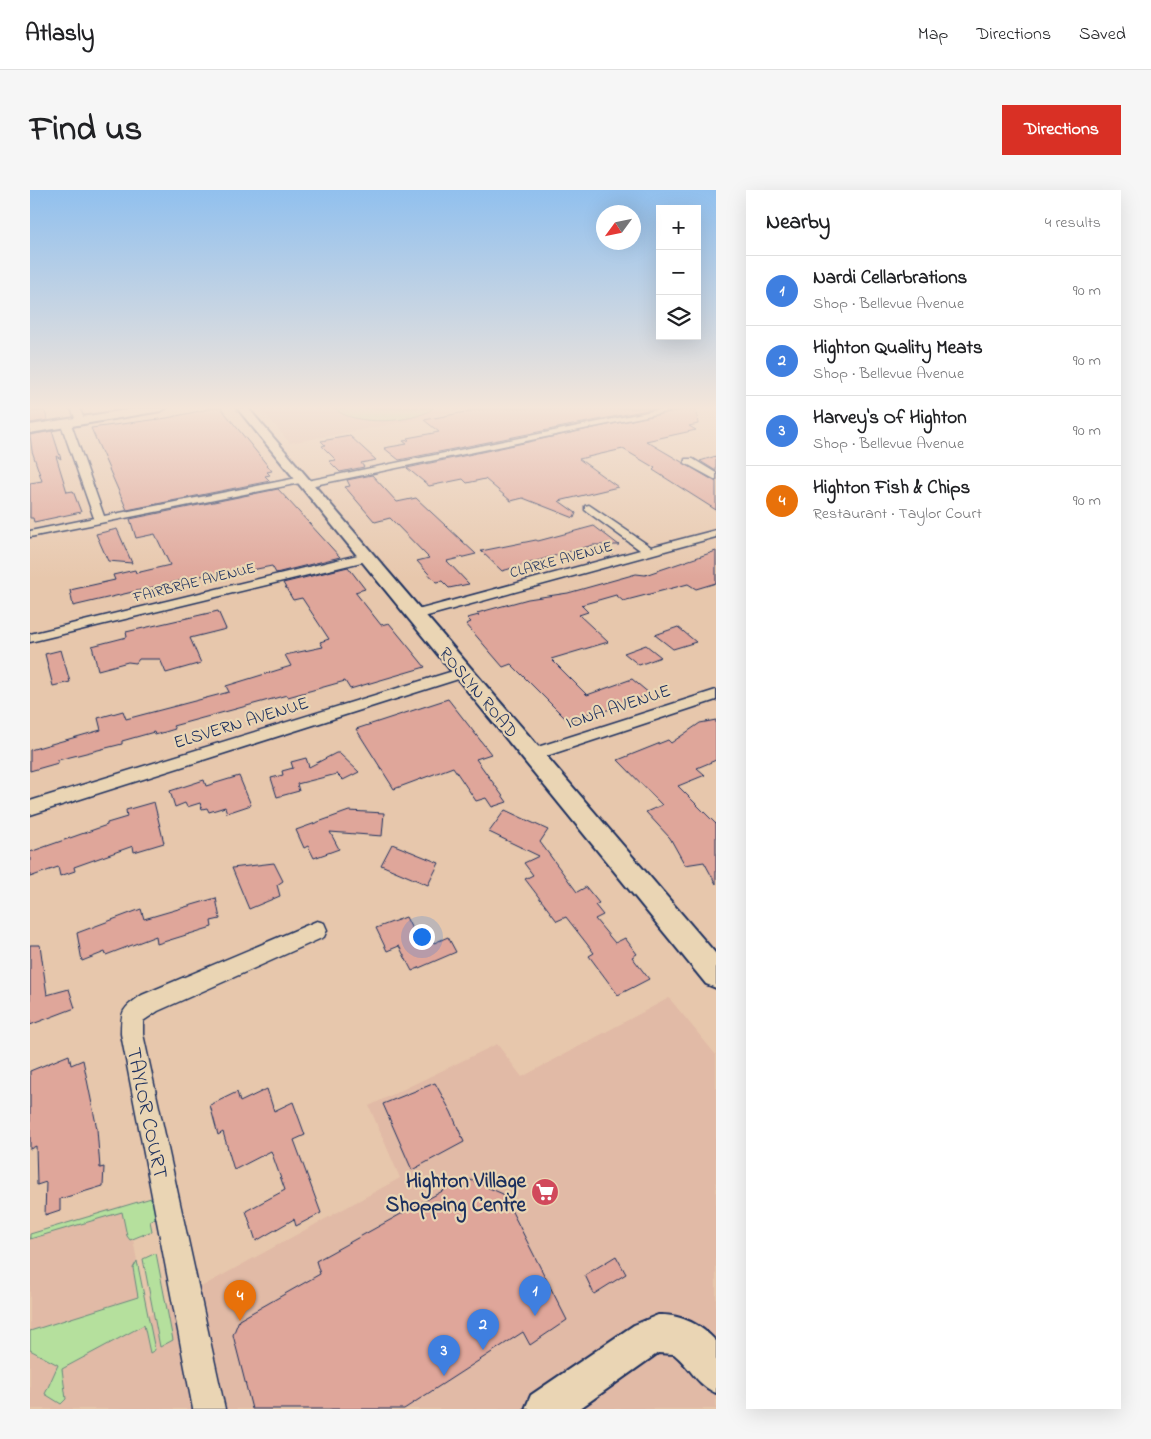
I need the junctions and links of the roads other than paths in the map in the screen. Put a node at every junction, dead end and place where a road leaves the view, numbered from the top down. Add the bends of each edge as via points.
1 (80, 465) edge
2 (289, 465) edge
3 (390, 465) edge
4 (694, 465) edge
5 (716, 477) edge
6 (303, 482) junction
7 (589, 508) dead end
8 (100, 520) junction
9 (716, 533) edge
10 (30, 534) edge
11 (650, 552) junction
12 (366, 557) junction
13 (415, 615) junction
14 (30, 638) edge
15 (464, 674) junction
16 (716, 695) edge
17 (532, 755) junction
18 (30, 808) edge
19 (316, 930) dead end
20 (716, 975) edge
21 (716, 1372) edge
22 (209, 1409) edge
23 (545, 1409) edge

1 - 8 street
2 - 6 street, ROSLYN ROAD
3 - 6 street
4 - 5 street
6 - 8 street
6 - 12 street, ROSLYN ROAD
7 - 11 street
8 - 10 street
9 - 11 street, CLARKE AVENUE
11 - 13 street, CLARKE AVENUE
12 - 13 street, ROSLYN ROAD
12 - 14 street, FAIRBRAE AVENUE
13 - 15 street, ROSLYN ROAD
15 - 17 street, ROSLYN ROAD
15 - 18 street, ELSVERN AVENUE
16 - 17 street, IONA AVENUE
17 - 20 street, ROSLYN ROAD
19 - 22 street, TAYLOR COURT via 150,1004 132,1016 132,1034
21 - 23 street via 688,1340 677,1334 660,1333 647,1338

